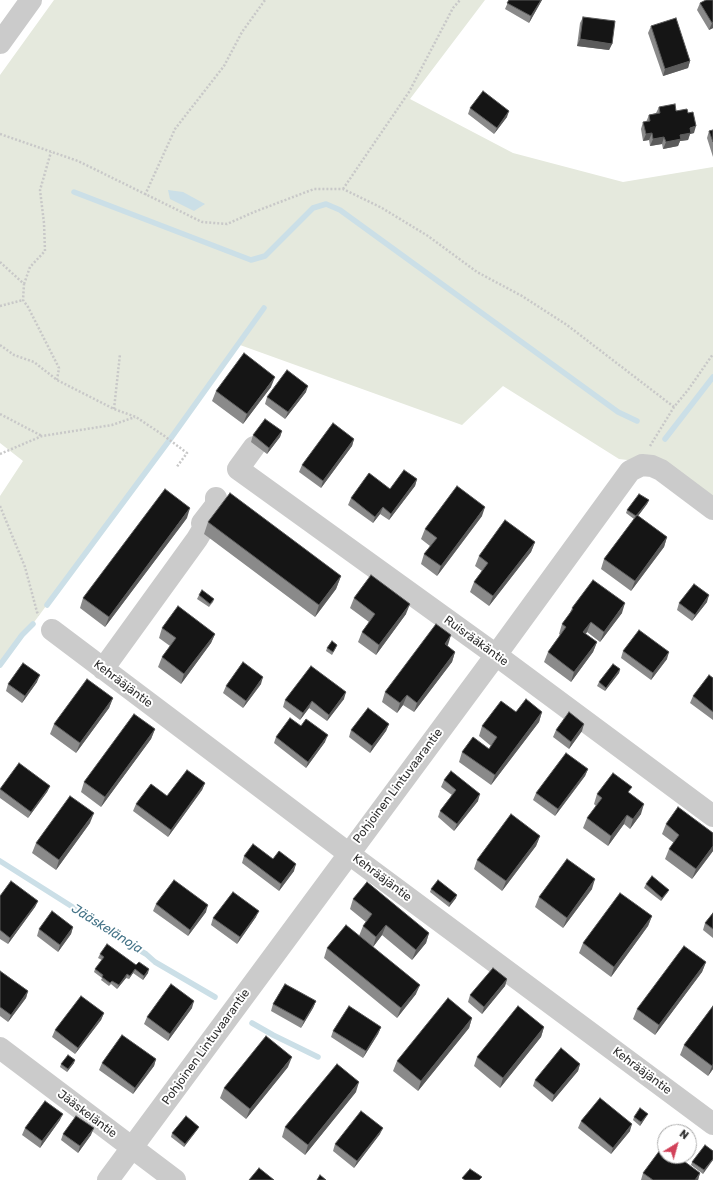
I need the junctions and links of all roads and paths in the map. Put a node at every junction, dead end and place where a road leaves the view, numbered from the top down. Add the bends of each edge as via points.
1 (31, 0) edge
2 (265, 0) edge
3 (460, 0) edge
4 (0, 43) edge
5 (0, 134) edge
6 (51, 152) junction
7 (343, 189) junction
8 (145, 195) junction
9 (0, 262) edge
10 (24, 284) junction
11 (23, 300) junction
12 (0, 306) edge
13 (0, 345) edge
14 (120, 354) dead end
15 (713, 354) edge
16 (57, 380) junction
17 (674, 407) junction
18 (114, 409) junction
19 (0, 414) edge
20 (136, 417) junction
21 (42, 436) junction
22 (254, 447) edge
23 (0, 454) edge
24 (642, 465) junction
25 (176, 468) dead end
26 (216, 498) dead end
27 (0, 506) edge
28 (713, 509) edge
29 (52, 630) joint
30 (496, 655) junction
31 (103, 669) junction
32 (713, 816) edge
33 (348, 853) junction
34 (0, 1048) edge
35 (713, 1124) edge
36 (131, 1148) junction
37 (108, 1180) edge
38 (175, 1180) edge

1 - 4 street
2 - 8 path via 242,32 224,66 176,129
3 - 7 path via 453,8 409,92
5 - 6 path
6 - 8 path via 78,161
6 - 10 path via 40,190 45,251 30,267
7 - 8 path via 314,189 228,224 202,222
7 - 17 path via 382,208 428,236 477,272 522,296 567,325
9 - 10 path
10 - 11 path
11 - 12 path
11 - 16 path via 59,368
13 - 16 path via 14,355 34,362
14 - 18 path
15 - 17 path
16 - 18 path
17 - 24 path
18 - 20 path
19 - 21 path
20 - 21 path via 112,425
20 - 25 path via 187,452
21 - 23 path
22 - 30 street, Ruisrääkäntie via 238,469
24 - 28 street via 661,470
24 - 30 street, Pohjoinen Lintuvaarantie via 630,471
26 - 31 street via 216,505 202,523 203,530
27 - 29 path via 26,567 37,612
29 - 31 street, Kehrääjäntie
30 - 32 street, Ruisrääkäntie
30 - 33 street, Pohjoinen Lintuvaarantie
31 - 33 street, Kehrääjäntie
33 - 35 street, Kehrääjäntie
33 - 36 street, Pohjoinen Lintuvaarantie
34 - 36 street, Jääskeläntie
36 - 37 street, Pohjoinen Lintuvaarantie
36 - 38 street, Jääskeläntie

